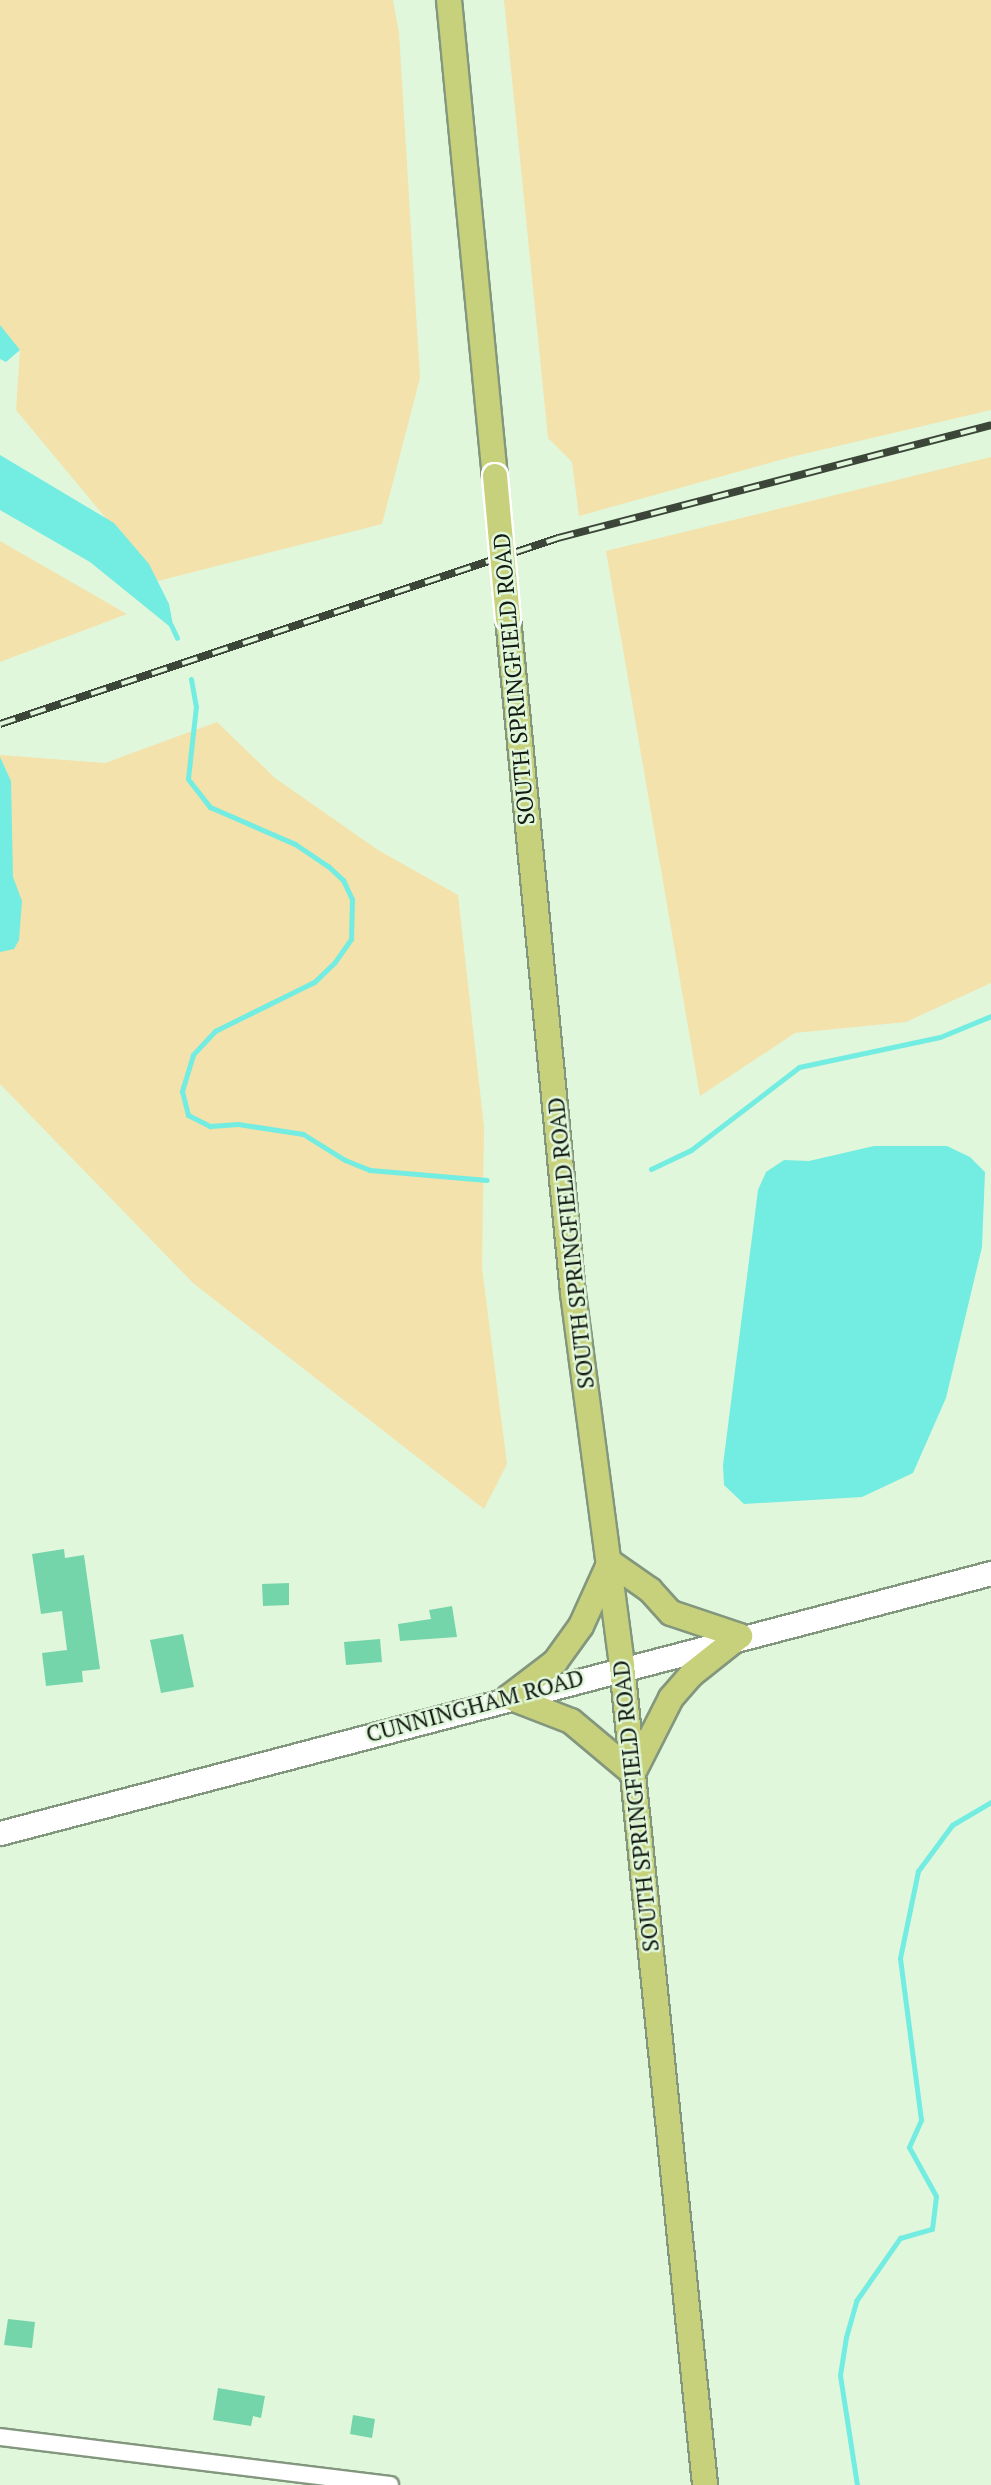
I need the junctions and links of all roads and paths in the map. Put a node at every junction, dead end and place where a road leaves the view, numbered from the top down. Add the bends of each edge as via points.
1 (449, 0) edge
2 (610, 1562) junction
3 (991, 1573) edge
4 (740, 1636) junction
5 (622, 1666) junction
6 (509, 1698) junction
7 (633, 1773) junction
8 (0, 1833) edge
9 (0, 2437) edge
10 (390, 2485) edge
11 (705, 2485) edge

1 - 2 main road, SOUTH SPRINGFIELD ROAD, bridge via 573,1293
2 - 4 main road via 649,1590 671,1613
2 - 5 main road, SOUTH SPRINGFIELD ROAD
2 - 6 main road via 581,1626 555,1662
3 - 4 main road, CUNNINGHAM ROAD
4 - 5 main road, CUNNINGHAM ROAD
4 - 7 main road via 692,1674 671,1698
5 - 6 main road, CUNNINGHAM ROAD
5 - 7 main road, SOUTH SPRINGFIELD ROAD
6 - 7 main road via 571,1721
6 - 8 main road, CUNNINGHAM ROAD
7 - 11 main road, SOUTH SPRINGFIELD ROAD
9 - 10 street

